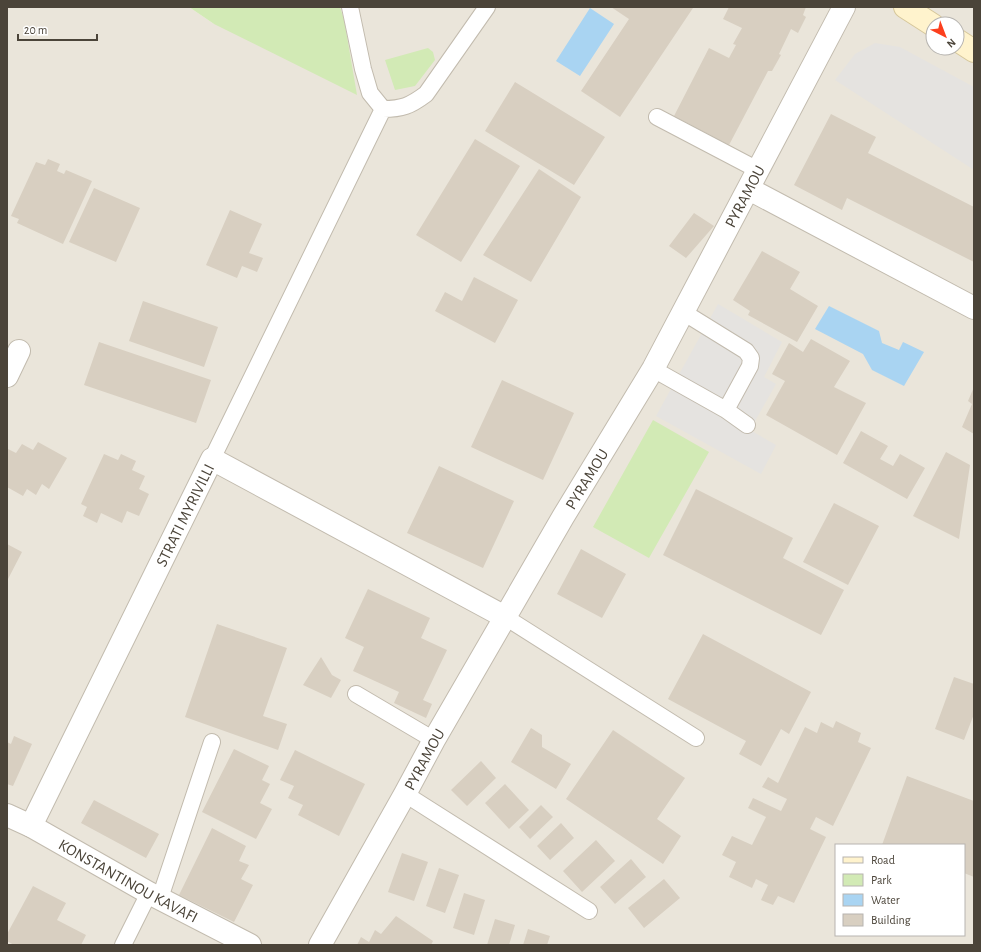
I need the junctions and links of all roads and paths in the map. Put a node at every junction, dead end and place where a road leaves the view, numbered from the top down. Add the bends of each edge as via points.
1 (350, 7) edge
2 (487, 7) edge
3 (844, 7) edge
4 (905, 7) edge
5 (925, 20) edge
6 (965, 45) edge
7 (974, 51) edge
8 (383, 109) junction
9 (657, 117) dead end
10 (753, 179) junction
11 (974, 308) edge
12 (682, 312) junction
13 (19, 351) dead end
14 (653, 368) junction
15 (7, 376) edge
16 (726, 410) junction
17 (747, 425) dead end
18 (212, 460) junction
19 (505, 617) junction
20 (356, 694) dead end
21 (696, 738) dead end
22 (434, 740) junction
23 (212, 742) dead end
24 (405, 794) junction
25 (7, 815) edge
26 (31, 826) junction
27 (154, 895) junction
28 (589, 911) dead end
29 (123, 945) edge
30 (250, 945) edge
31 (320, 945) edge

1 - 8 lane via 370,94
2 - 8 lane via 426,94 413,104 398,109
3 - 10 street, PYRAMOU
4 - 5 main road
6 - 7 main road
8 - 18 lane
9 - 10 lane
10 - 11 street
10 - 12 street, PYRAMOU
12 - 14 street, PYRAMOU
12 - 16 lane via 746,350 751,358 750,366
13 - 15 street
14 - 16 lane
14 - 19 street, PYRAMOU
16 - 17 lane
18 - 19 street, STRATI MYRIVILLI
18 - 26 street, STRATI MYRIVILLI
19 - 21 lane
19 - 22 street, PYRAMOU
20 - 22 lane
22 - 24 street, PYRAMOU
23 - 27 lane
24 - 28 lane
24 - 31 street, PYRAMOU
25 - 26 street, KONSTANTINOU KAVAFI
26 - 27 street, KONSTANTINOU KAVAFI
27 - 29 lane
27 - 30 street, KONSTANTINOU KAVAFI

